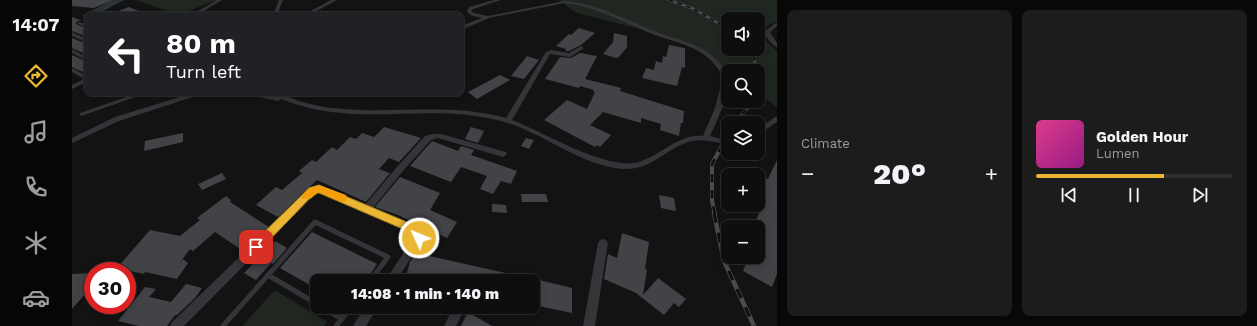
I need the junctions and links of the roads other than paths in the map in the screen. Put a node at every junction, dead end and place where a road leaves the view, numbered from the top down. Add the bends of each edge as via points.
1 (220, 0) edge
2 (281, 0) edge
3 (335, 0) edge
4 (499, 0) edge
5 (198, 12) edge
6 (276, 12) edge
7 (311, 12) edge
8 (488, 17) junction
9 (80, 23) dead end
10 (777, 24) edge
11 (84, 25) edge
12 (464, 27) edge
13 (72, 34) edge
14 (84, 40) edge
15 (777, 46) edge
16 (581, 48) dead end
17 (72, 51) edge
18 (84, 57) edge
19 (72, 70) edge
20 (84, 77) edge
21 (84, 81) edge
22 (72, 87) edge
23 (135, 96) edge
24 (190, 96) edge
25 (266, 96) edge
26 (280, 96) edge
27 (293, 101) junction
28 (82, 114) dead end
29 (508, 120) junction
30 (777, 120) edge
31 (765, 128) edge
32 (706, 138) junction
33 (72, 141) edge
34 (721, 141) edge
35 (503, 154) dead end
36 (367, 208) junction
37 (603, 243) dead end
38 (375, 274) edge
39 (395, 274) edge
40 (268, 275) junction
41 (310, 300) edge
42 (334, 314) edge
43 (346, 314) edge
44 (367, 314) edge
45 (456, 314) dead end
46 (342, 319) junction
47 (176, 326) edge
48 (223, 326) edge
49 (336, 326) edge
50 (359, 326) edge
51 (450, 326) edge
52 (589, 326) edge

1 - 5 street
2 - 6 street
3 - 7 street
4 - 8 street via 471,8 469,11
8 - 12 street
8 - 32 street via 576,2 681,41 703,52 717,63 726,77 723,97
9 - 11 street
10 - 15 street via 767,32
13 - 14 street
16 - 29 street via 570,55 548,53
17 - 18 street
19 - 20 street
21 - 22 street
23 - 28 street
24 - 33 street via 117,119
25 - 27 street
26 - 27 street
27 - 29 street via 338,111 442,111
29 - 32 street via 572,150 600,161 624,166 652,160 684,140
30 - 31 street
32 - 34 street
35 - 36 street via 432,136
36 - 39 street via 416,230 419,234 419,238
36 - 47 street via 319,189 312,191
37 - 52 street
38 - 40 lane via 388,257 315,222
40 - 41 lane
40 - 48 lane
42 - 46 lane
43 - 46 lane
44 - 50 street
45 - 51 street
46 - 49 lane

